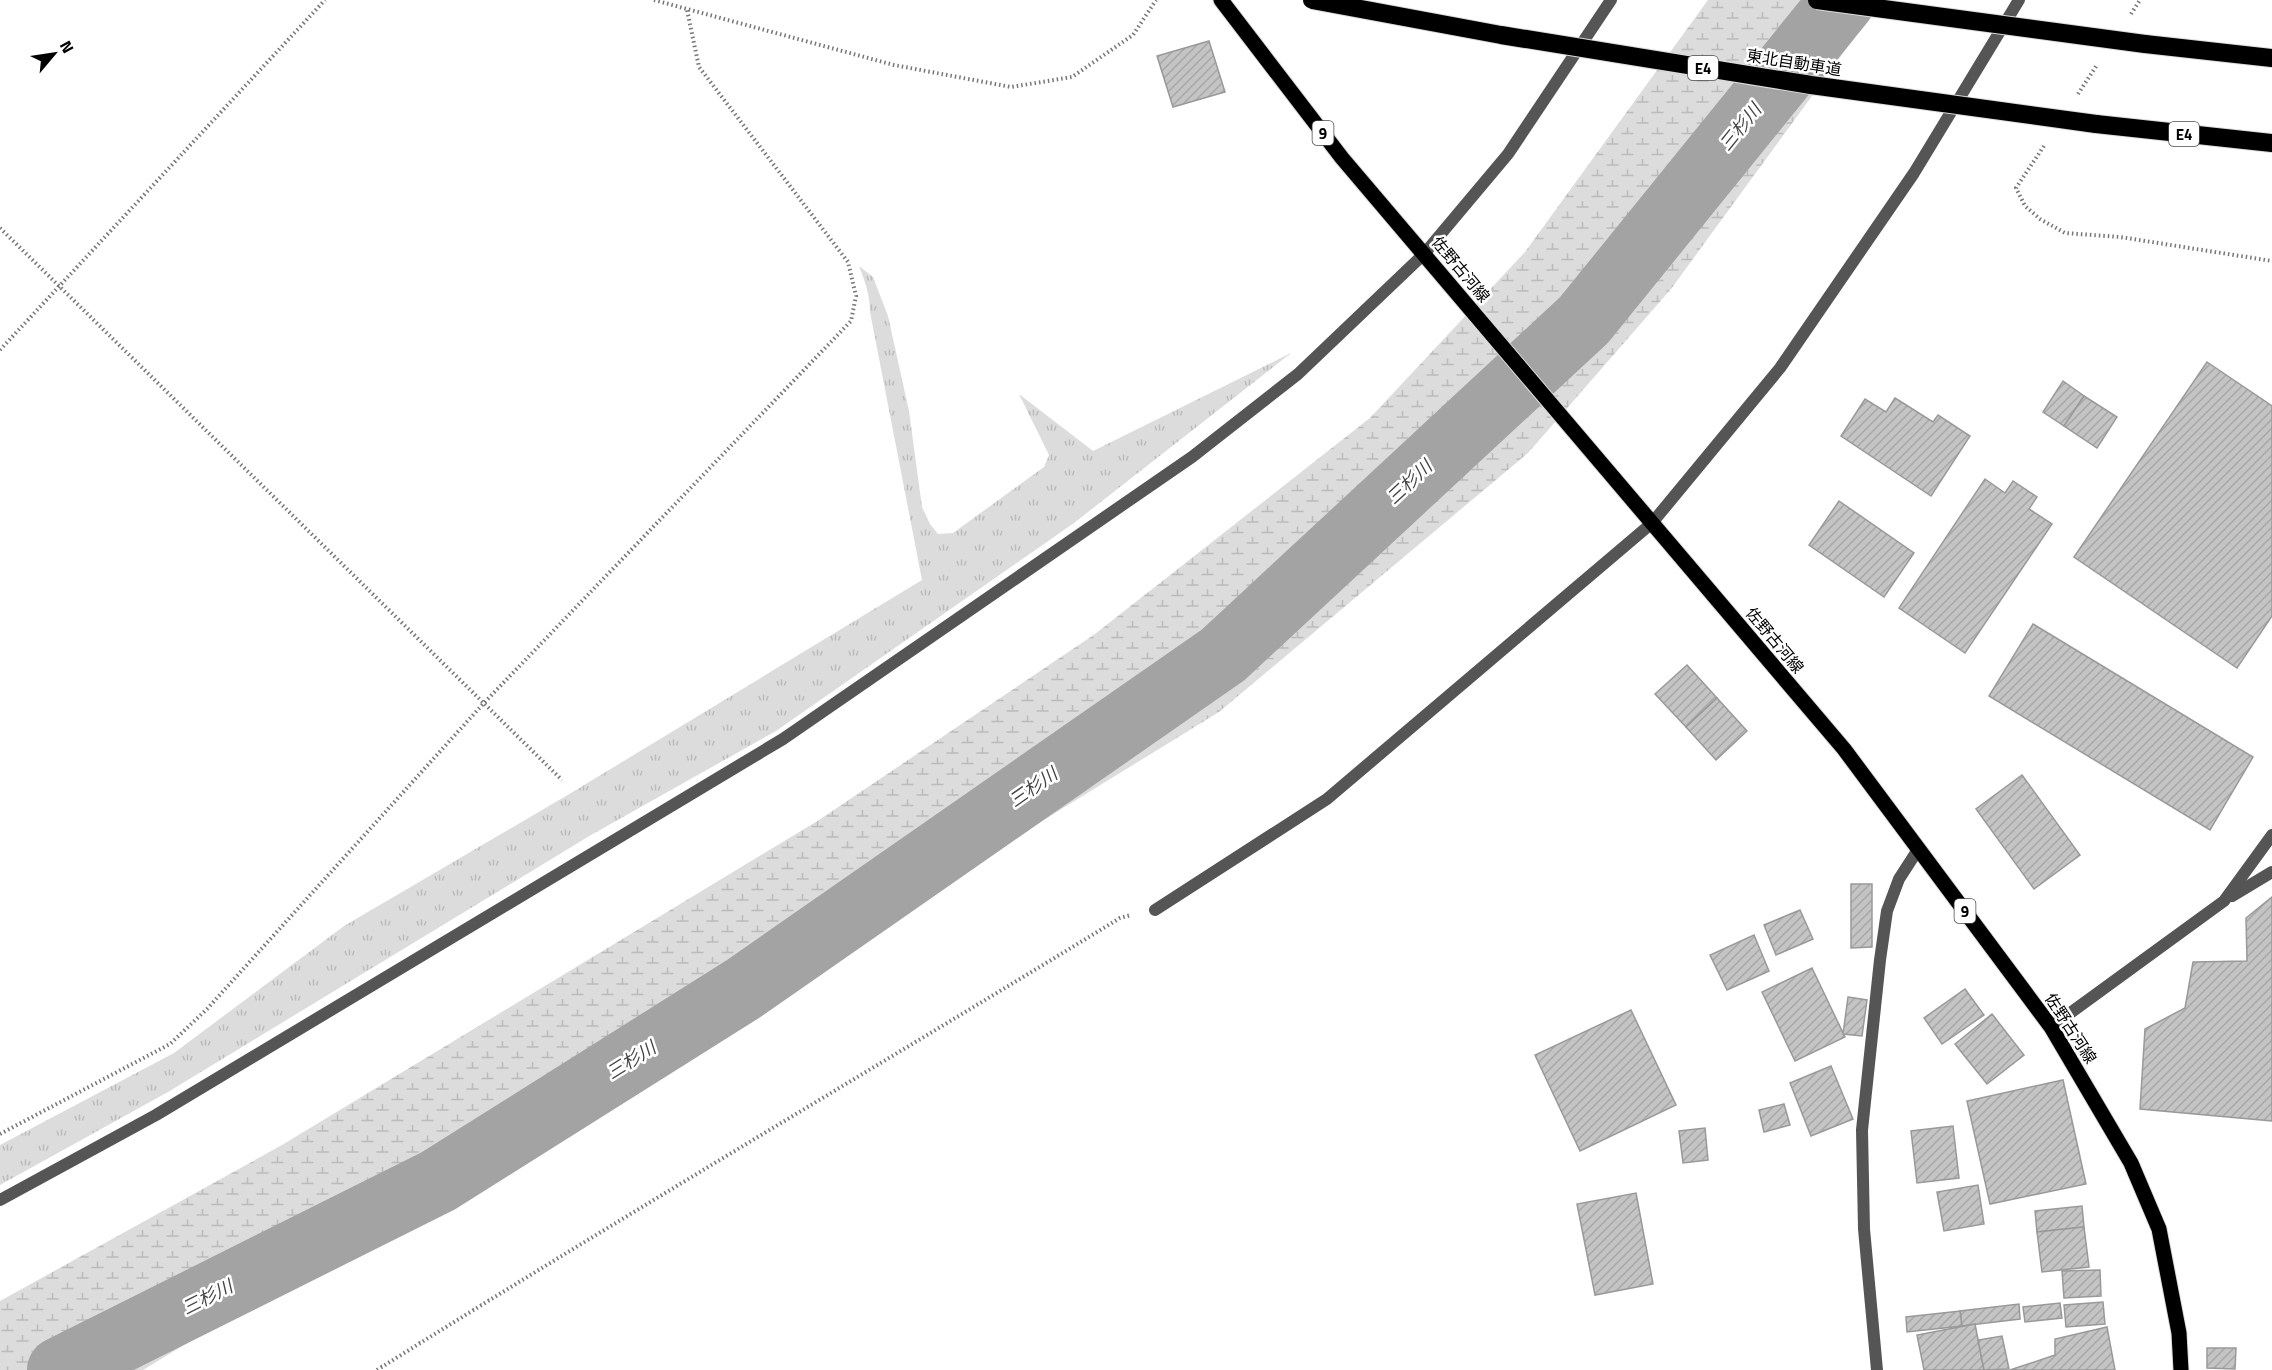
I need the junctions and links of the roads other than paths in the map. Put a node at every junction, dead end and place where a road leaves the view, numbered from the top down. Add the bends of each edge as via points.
1 (1221, 0) edge
2 (1312, 0) edge
3 (1611, 0) edge
4 (1817, 0) edge
5 (2019, 0) edge
6 (2272, 58) edge
7 (2272, 144) edge
8 (1428, 258) junction
9 (1652, 523) junction
10 (2272, 835) edge
11 (1918, 848) junction
12 (2272, 872) edge
13 (2224, 901) junction
14 (1155, 909) road end
15 (2051, 1027) junction
16 (0, 1200) edge
17 (1877, 1370) edge
18 (2181, 1370) edge

1 - 8 main road, 佐野古河線 / 9 via 1342,158
2 - 7 highway, 東北自動車道 / E4, bridge via 1776,80
3 - 8 street via 1508,154
4 - 6 highway, bridge
5 - 9 street via 1914,173 1779,368
8 - 9 main road, 佐野古河線 / 9
8 - 16 street via 1298,374 1192,457 783,739 156,1115
9 - 11 main road, 佐野古河線 / 9 via 1844,749
9 - 14 street via 1327,799
10 - 13 street
11 - 15 main road, 佐野古河線 / 9
11 - 17 street via 1899,879 1887,911 1862,1130 1864,1229
12 - 13 street
13 - 15 street
15 - 18 main road, 佐野古河線 / 9 via 2131,1163 2159,1229 2179,1333

